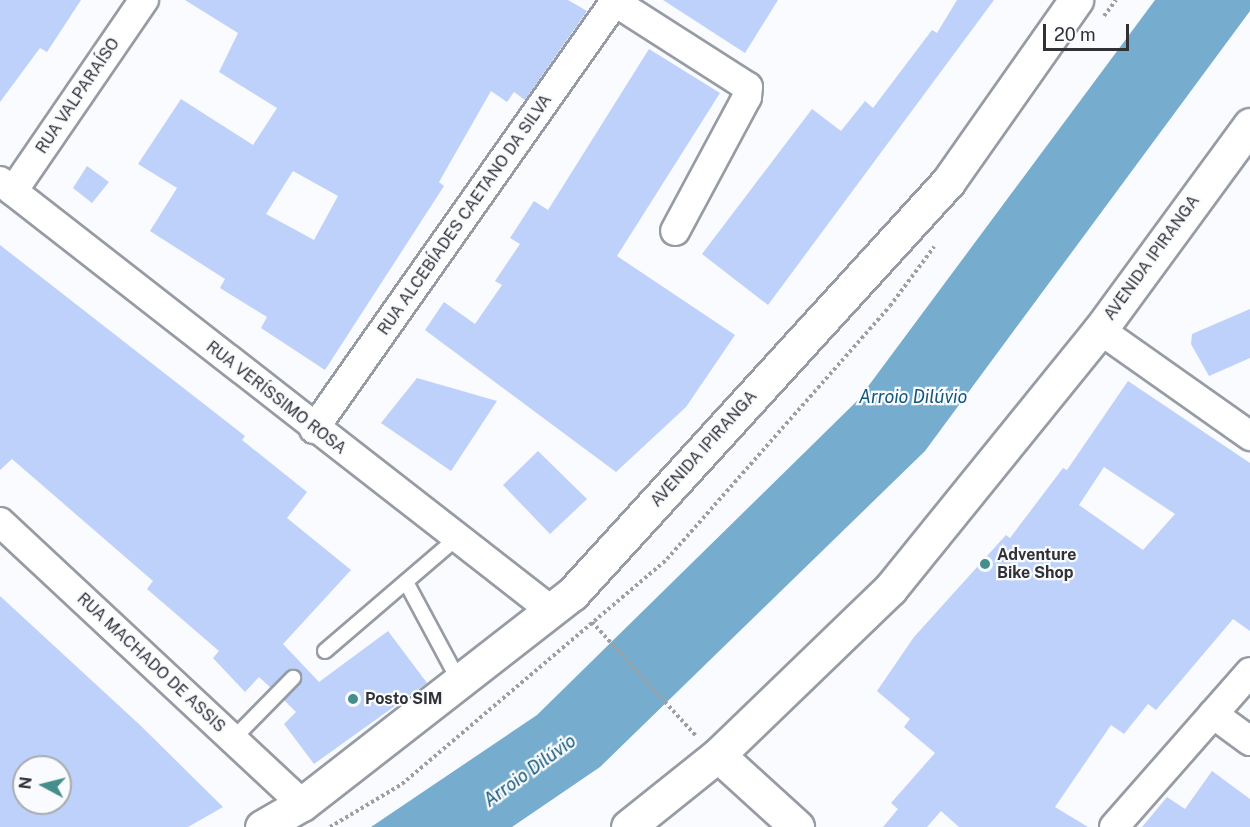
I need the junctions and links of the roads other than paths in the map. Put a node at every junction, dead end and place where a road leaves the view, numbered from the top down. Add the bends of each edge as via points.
1 (144, 0) edge
2 (1076, 0) edge
3 (615, 1) edge
4 (1250, 125) edge
5 (7, 186) edge
6 (675, 231) dead end
7 (1100, 330) junction
8 (314, 429) junction
9 (1250, 436) edge
10 (0, 522) edge
11 (457, 538) junction
12 (406, 582) junction
13 (553, 612) junction
14 (325, 651) dead end
15 (1250, 672) edge
16 (293, 678) dead end
17 (460, 683) junction
18 (1213, 714) junction
19 (233, 739) junction
20 (1250, 741) edge
21 (718, 755) junction
22 (302, 804) junction
23 (262, 827) edge
24 (628, 827) edge
25 (797, 827) edge
26 (1114, 827) edge

1 - 5 street, RUA VALPARAÍSO
2 - 13 main road, AVENIDA IPIRANGA via 948,182
3 - 6 street via 748,87 747,97
3 - 8 street, RUA ALCEBÍADES CAETANO DA SILVA
4 - 7 main road, AVENIDA IPIRANGA
5 - 8 street, RUA VERÍSSIMO ROSA
7 - 9 street
7 - 21 main road, AVENIDA IPIRANGA via 890,589
8 - 11 street, RUA VERÍSSIMO ROSA
10 - 19 street, RUA MACHADO DE ASSIS
11 - 12 lane
11 - 13 street, RUA VERÍSSIMO ROSA
12 - 14 lane
12 - 17 lane
13 - 17 main road, AVENIDA IPIRANGA
15 - 18 street
16 - 19 lane
17 - 22 main road, AVENIDA IPIRANGA
18 - 20 street
18 - 26 street
19 - 22 street, RUA MACHADO DE ASSIS
21 - 24 main road, AVENIDA IPIRANGA
21 - 25 main road
22 - 23 main road, AVENIDA IPIRANGA

